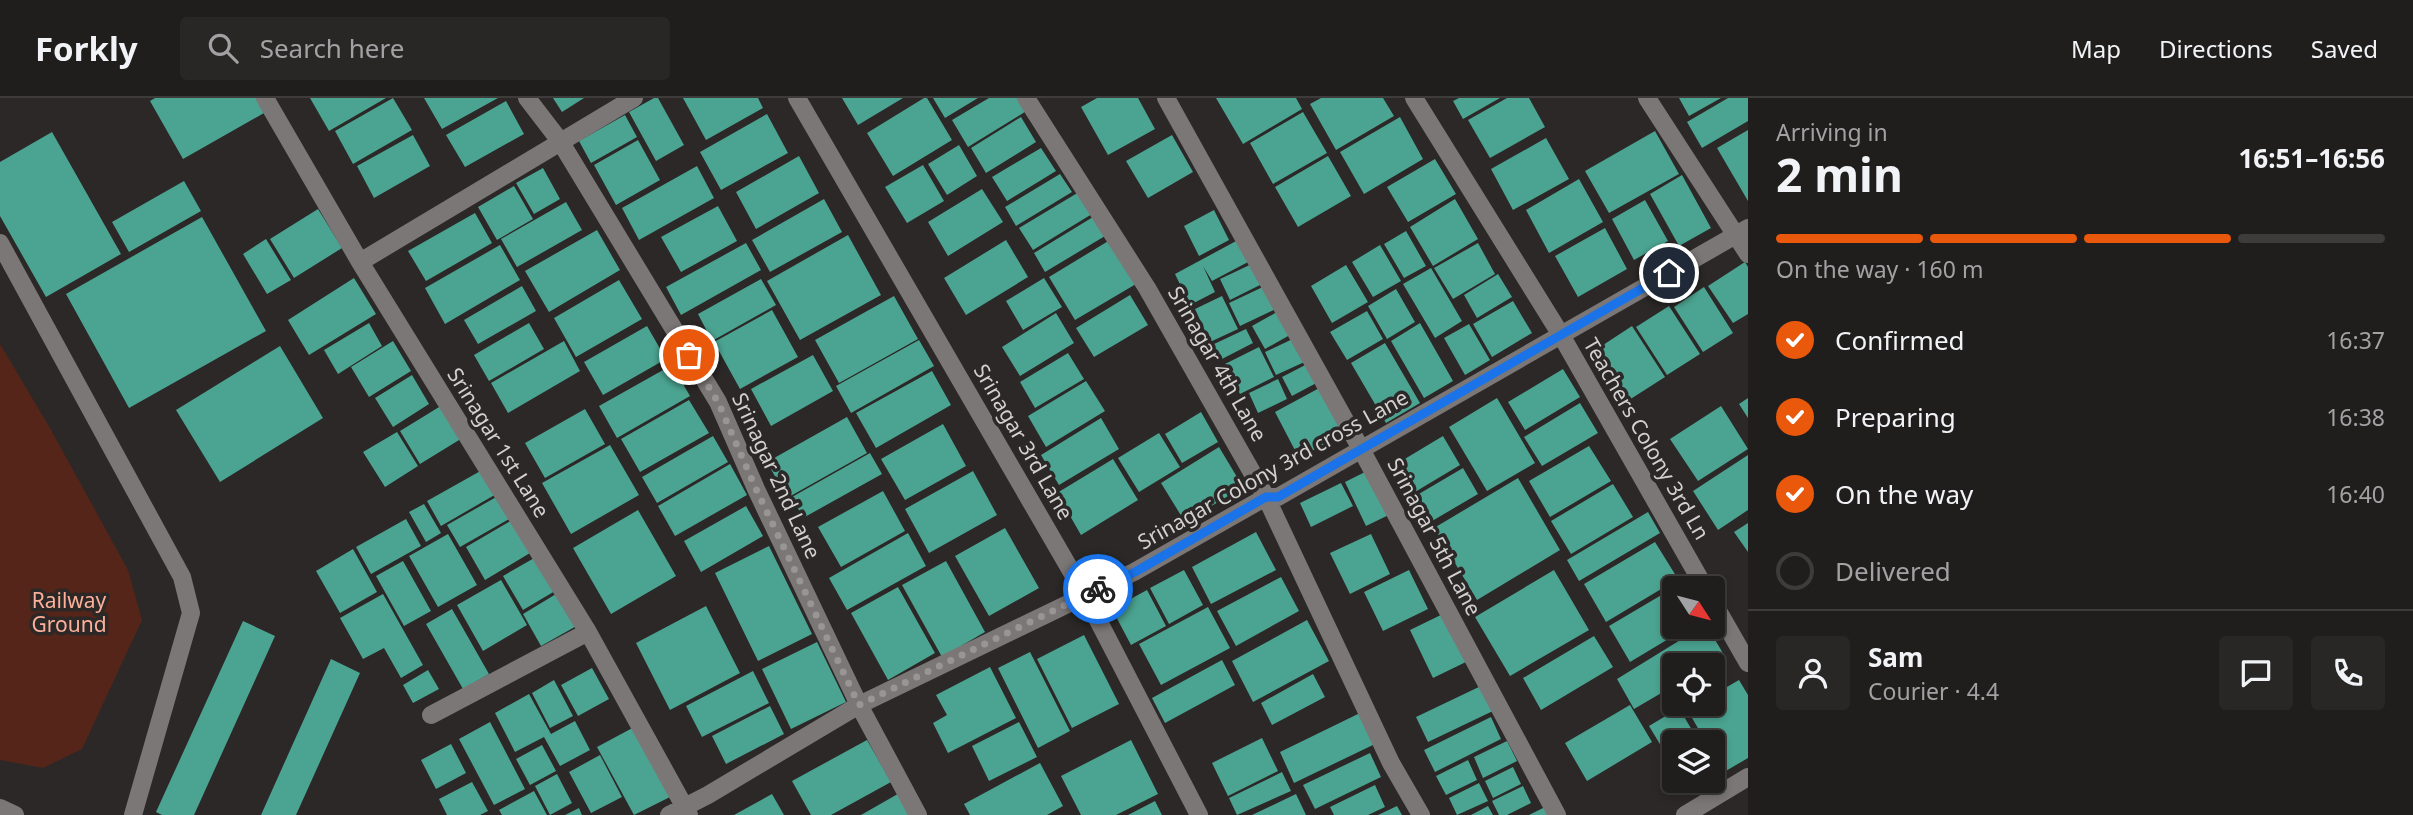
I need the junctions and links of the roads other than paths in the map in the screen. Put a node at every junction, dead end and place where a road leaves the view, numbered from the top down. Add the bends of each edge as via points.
1 (265, 98) edge
2 (527, 98) edge
3 (634, 98) edge
4 (797, 98) edge
5 (1026, 98) edge
6 (1166, 98) edge
7 (1414, 98) edge
8 (1647, 98) edge
9 (560, 141) junction
10 (1742, 231) edge
11 (0, 243) edge
12 (1748, 254) edge
13 (360, 262) junction
14 (1561, 335) junction
15 (1361, 449) junction
16 (1266, 497) junction
17 (1698, 576) edge
18 (1085, 595) junction
19 (1726, 625) edge
20 (588, 632) junction
21 (1748, 663) edge
22 (859, 705) junction
23 (431, 715) dead end
24 (1748, 778) edge
25 (0, 808) edge
26 (681, 812) edge
27 (15, 815) edge
28 (133, 815) edge
29 (918, 815) edge
30 (1199, 815) edge
31 (1421, 815) edge
32 (1557, 815) edge
33 (1685, 815) edge

1 - 13 street, Srinagar 1st Lane
2 - 9 street, Srinagar 2nd Lane
3 - 9 street
4 - 18 street, Srinagar 3rd Lane
5 - 16 street, Srinagar 4th Lane via 1147,288
6 - 15 street, Srinagar 5th Lane
7 - 14 street, Teachers Colony 3rd Ln
8 - 10 street
9 - 13 street
9 - 22 street, Srinagar 2nd Lane via 718,402
10 - 12 street
10 - 14 street, Srinagar Colony 3rd cross Lane
11 - 28 street via 182,577 191,613
13 - 20 street, Srinagar 1st Lane
14 - 15 street, Srinagar Colony 3rd cross Lane
14 - 17 street, Teachers Colony 3rd Ln
15 - 16 street, Srinagar Colony 3rd cross Lane via 1278,497
15 - 32 street, Srinagar 5th Lane
16 - 18 street, Srinagar Colony 3rd cross Lane via 1135,572
16 - 31 street, Srinagar 4th Lane via 1391,763
18 - 22 street, Srinagar Colony 3rd cross Lane
18 - 30 street, Srinagar 3rd Lane
19 - 21 street
20 - 23 street
20 - 26 street, Srinagar 1st Lane
22 - 26 street, Srinagar Colony 3rd cross Lane
22 - 29 street, Srinagar 2nd Lane
24 - 33 street
25 - 27 street

